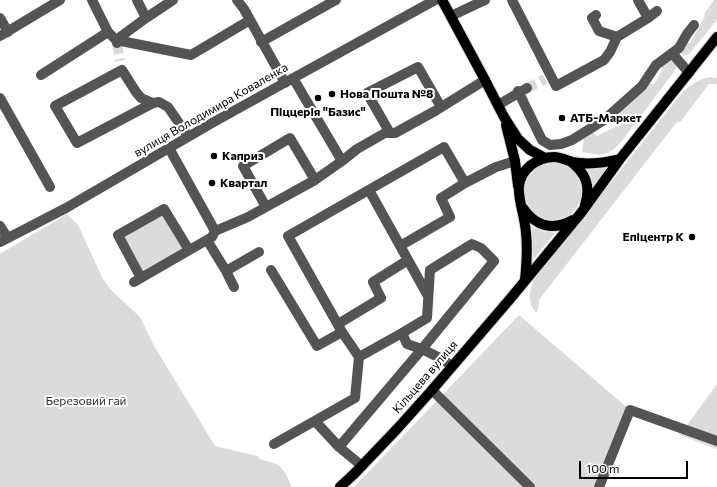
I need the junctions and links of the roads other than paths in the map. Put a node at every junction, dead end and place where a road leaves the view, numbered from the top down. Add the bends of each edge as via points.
1 (92, 0) edge
2 (137, 0) edge
3 (173, 0) edge
4 (237, 0) edge
5 (336, 0) edge
6 (435, 0) edge
7 (442, 0) edge
8 (485, 0) edge
9 (513, 0) edge
10 (518, 0) edge
11 (638, 0) edge
12 (57, 1) edge
13 (475, 2) edge
14 (323, 3) edge
15 (657, 11) dead end
16 (596, 15) dead end
17 (452, 16) junction
18 (0, 18) edge
19 (146, 18) junction
20 (648, 18) junction
21 (250, 20) junction
22 (694, 25) dead end
23 (108, 32) junction
24 (4, 34) edge
25 (617, 37) junction
26 (717, 37) edge
27 (117, 42) junction
28 (261, 42) junction
29 (672, 53) junction
30 (689, 73) junction
31 (41, 74) dead end
32 (485, 80) junction
33 (289, 81) junction
34 (0, 98) edge
35 (153, 103) junction
36 (498, 105) junction
37 (441, 107) junction
38 (504, 117) junction
39 (390, 133) junction
40 (188, 136) junction
41 (169, 148) junction
42 (545, 158) junction
43 (620, 159) junction
44 (342, 161) junction
45 (515, 161) junction
46 (570, 161) junction
47 (315, 180) junction
48 (465, 183) junction
49 (50, 187) dead end
50 (519, 187) junction
51 (369, 190) junction
52 (522, 206) junction
53 (266, 207) junction
54 (581, 213) junction
55 (0, 226) edge
56 (215, 230) junction
57 (3, 239) edge
58 (207, 240) junction
59 (400, 246) junction
60 (189, 250) junction
61 (259, 252) dead end
62 (408, 260) junction
63 (226, 270) junction
64 (271, 270) dead end
65 (525, 280) junction
66 (234, 287) dead end
67 (428, 296) junction
68 (340, 328) junction
69 (402, 333) junction
70 (422, 349) junction
71 (359, 357) junction
72 (452, 366) junction
73 (432, 390) junction
74 (315, 421) junction
75 (717, 442) edge
76 (274, 444) dead end
77 (339, 447) junction
78 (362, 466) junction
79 (340, 487) edge
80 (530, 487) edge
81 (599, 487) edge

1 - 23 street
2 - 19 street
3 - 19 street
4 - 21 street
5 - 14 street
6 - 33 street, вулиця Володимира Коваленка
7 - 17 main road
8 - 13 street
9 - 10 street
9 - 25 street via 548,76 556,86 604,60
11 - 20 street
12 - 24 street
13 - 17 street
14 - 28 street
15 - 20 street
16 - 25 street via 592,18 599,31
17 - 32 main road
18 - 24 street
19 - 27 street
20 - 25 street
21 - 27 street via 191,55
21 - 28 street
22 - 29 street via 679,48
23 - 27 street
23 - 31 street
26 - 30 main road, Кільцева вулиця
28 - 33 street
29 - 30 street
29 - 36 street via 656,65 642,86 604,120 561,144 550,145 542,140 521,91
30 - 43 main road, Кільцева вулиця
32 - 36 main road
32 - 37 street
33 - 40 street, вулиця Володимира Коваленка
33 - 44 street
34 - 49 street
35 - 35 street via 141,98 121,65 56,106 77,143
35 - 40 street via 159,102 168,107
36 - 38 main road
37 - 39 street via 395,133
37 - 39 street via 418,67 367,93
38 - 42 main road via 518,139 530,150
38 - 45 main road
39 - 44 street via 385,133 357,149
40 - 41 street, вулиця Володимира Коваленка
41 - 56 street
41 - 57 street, вулиця Володимира Коваленка via 66,208
42 - 46 main road via 554,157
42 - 50 main road via 527,168
43 - 46 main road via 595,164
43 - 54 main road, Кільцева вулиця
44 - 47 street
45 - 48 street via 496,167
45 - 50 main road
46 - 54 main road, Кільцева вулиця via 583,173 588,189
47 - 53 street
47 - 53 street via 290,138 242,166
48 - 51 street via 444,147
48 - 59 street via 441,198 450,217
50 - 52 main road
51 - 59 street
51 - 68 street via 288,236
52 - 54 main road, Кільцева вулиця via 527,215 535,221 549,226 564,225
52 - 65 main road via 527,260
53 - 56 street
54 - 65 main road, Кільцева вулиця
55 - 57 street
56 - 58 street via 212,237
58 - 60 street
58 - 63 street
59 - 62 street
60 - 60 street via 138,280 118,235 164,209
61 - 63 street
62 - 67 street
62 - 68 street via 373,282 381,298
63 - 66 street
64 - 68 street via 316,346
65 - 72 main road, Кільцева вулиця
67 - 69 street via 427,318
67 - 70 street via 430,270 472,244 494,261
68 - 71 street
69 - 70 street via 407,344
69 - 71 street
70 - 72 street
70 - 77 street
71 - 74 street via 355,398
72 - 73 main road, Кільцева вулиця
73 - 78 main road, Кільцева вулиця
73 - 80 street
74 - 76 street
74 - 77 street
75 - 81 street via 630,410
77 - 78 street
78 - 79 main road, Кільцева вулиця

